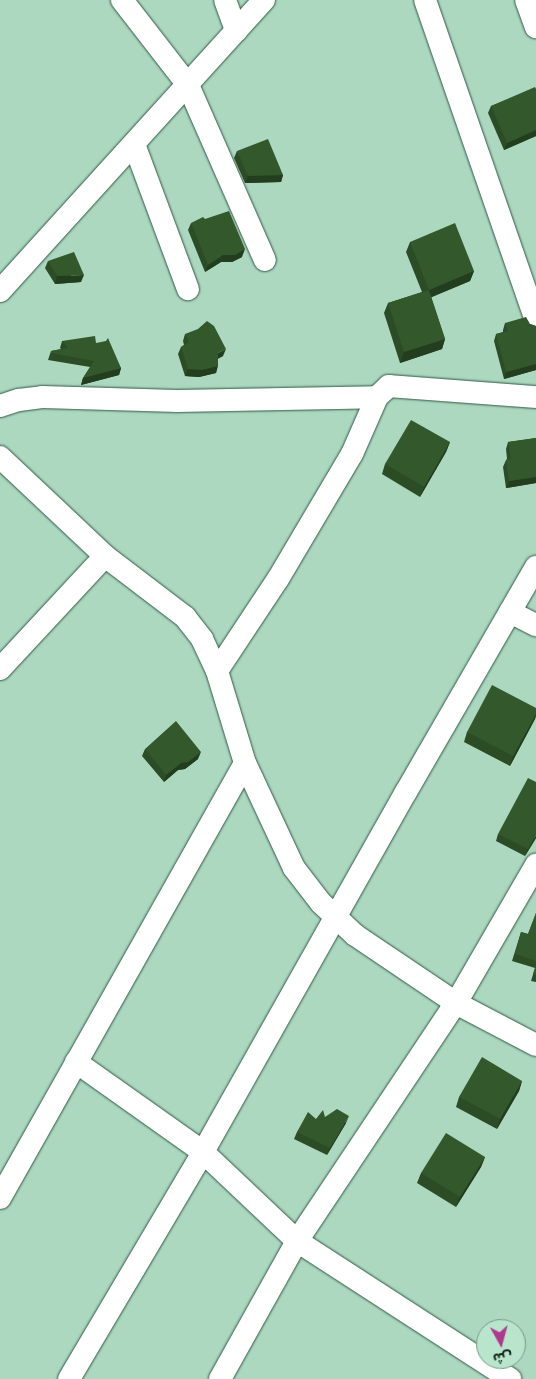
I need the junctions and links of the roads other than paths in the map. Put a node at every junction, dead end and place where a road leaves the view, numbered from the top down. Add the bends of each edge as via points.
1 (122, 0) edge
2 (225, 0) edge
3 (264, 0) edge
4 (425, 0) edge
5 (526, 0) edge
6 (536, 27) edge
7 (236, 31) junction
8 (188, 85) junction
9 (134, 144) junction
10 (265, 260) dead end
11 (188, 288) dead end
12 (0, 291) edge
13 (536, 321) edge
14 (377, 397) junction
15 (536, 397) edge
16 (0, 406) edge
17 (0, 457) edge
18 (105, 556) junction
19 (536, 567) edge
20 (510, 612) junction
21 (536, 625) edge
22 (0, 669) edge
23 (217, 671) junction
24 (245, 764) junction
25 (536, 865) edge
26 (336, 918) junction
27 (456, 1003) junction
28 (536, 1045) edge
29 (76, 1062) junction
30 (203, 1152) junction
31 (0, 1198) edge
32 (297, 1241) junction
33 (69, 1379) edge
34 (220, 1379) edge
35 (510, 1379) edge

1 - 8 street
2 - 7 street
3 - 7 street
4 - 13 street
5 - 6 street
7 - 8 street
8 - 9 street
8 - 10 street
9 - 11 street
9 - 12 street
14 - 15 street via 389,386 400,385
14 - 16 street via 177,401 42,397
14 - 23 street via 352,454 278,579
17 - 18 street
18 - 22 street
18 - 23 street via 185,617 202,639
19 - 20 street
20 - 21 street
20 - 26 street
23 - 24 street
24 - 26 street via 294,868
24 - 29 street
25 - 27 street
26 - 27 street via 355,935
26 - 30 street
27 - 28 street
27 - 32 street
29 - 30 street
29 - 31 street
30 - 32 street
30 - 33 street
32 - 34 street
32 - 35 street

